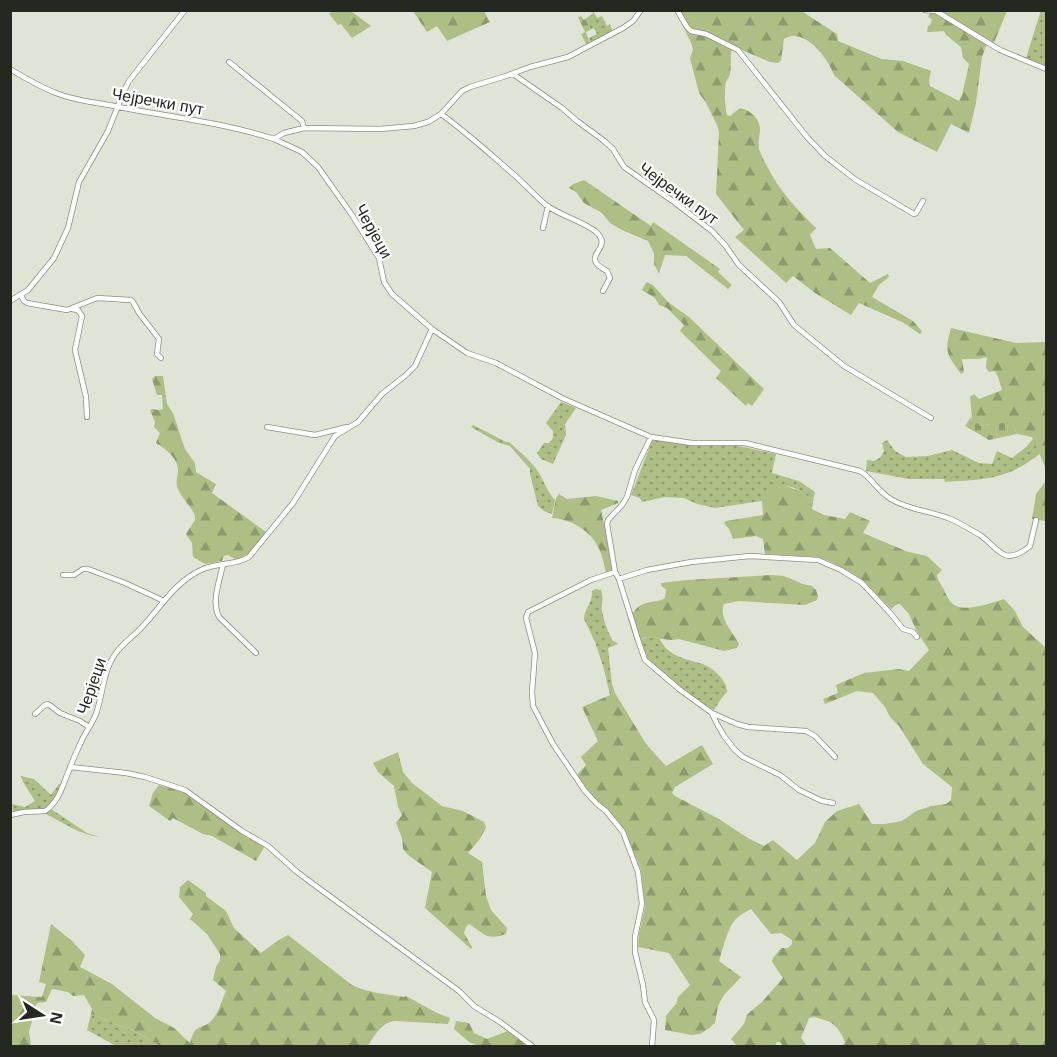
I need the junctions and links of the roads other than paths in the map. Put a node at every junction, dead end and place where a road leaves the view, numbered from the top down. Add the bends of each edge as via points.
1 (185, 10) edge
2 (641, 10) edge
3 (677, 10) edge
4 (925, 10) edge
5 (229, 62) dead end
6 (10, 69) edge
7 (1047, 69) edge
8 (513, 74) junction
9 (118, 107) junction
10 (441, 114) junction
11 (304, 129) junction
12 (274, 139) junction
13 (923, 201) dead end
14 (548, 206) junction
15 (543, 228) dead end
16 (603, 291) dead end
17 (21, 295) junction
18 (10, 301) edge
19 (72, 309) junction
20 (432, 329) junction
21 (160, 358) dead end
22 (87, 417) dead end
23 (931, 418) dead end
24 (352, 426) junction
25 (267, 427) dead end
26 (651, 437) junction
27 (1036, 520) dead end
28 (223, 564) junction
29 (615, 572) junction
30 (63, 575) dead end
31 (619, 579) junction
32 (164, 601) junction
33 (917, 637) dead end
34 (255, 653) dead end
35 (712, 713) junction
36 (35, 714) dead end
37 (89, 727) junction
38 (835, 757) dead end
39 (70, 767) junction
40 (833, 803) dead end
41 (10, 815) edge
42 (532, 1047) edge
43 (652, 1047) edge

1 - 9 street via 129,81
2 - 8 street via 633,21 593,45
3 - 13 street via 691,32 706,34 738,50 807,137 842,170 914,214
4 - 7 street via 936,11 997,49
5 - 11 street via 302,121
6 - 9 street, Чејречки пут via 56,93
8 - 10 street via 462,91
8 - 23 street, Чејречки пут via 603,140 624,167 712,231 739,265 779,302 794,325 844,366
9 - 12 street, Чејречки пут via 219,124
9 - 17 street via 79,182 59,248 46,270
10 - 11 street via 423,124 394,128
10 - 14 street
11 - 12 street
12 - 20 street, Черјеци via 302,152 318,167 379,258 386,287
14 - 15 street
14 - 16 street via 601,236 595,262 610,278
17 - 18 street
17 - 19 street via 34,305
19 - 21 street via 97,298 131,300 159,339
19 - 22 street via 82,316 75,350
20 - 24 street, Черјеци via 415,366
20 - 26 street via 474,356
24 - 25 street via 315,435
24 - 28 street, Черјеци via 331,441 294,503 249,557
26 - 27 street via 692,443 745,443 860,471 891,500 950,518 991,543 1000,553 1011,556 1030,546
26 - 29 street via 627,497 608,520
28 - 32 street, Черјеци via 192,574
28 - 34 street via 215,610
29 - 31 street
29 - 43 street via 534,608 526,618 535,653 533,706 585,791 623,832 638,872 642,904 635,952 645,1002 654,1020
30 - 32 street via 88,569
31 - 33 street via 647,570 738,557 818,560 862,583 903,629
31 - 35 street via 645,660
32 - 37 street, Черјеци via 112,658
35 - 38 street via 748,727 806,731
35 - 40 street via 724,736 743,757 780,775 799,790
36 - 37 street, Черјеци via 48,704
37 - 39 street, Черјеци
39 - 41 street, Черјеци via 60,794 48,809
39 - 42 street via 126,773 185,790 268,846 297,872

